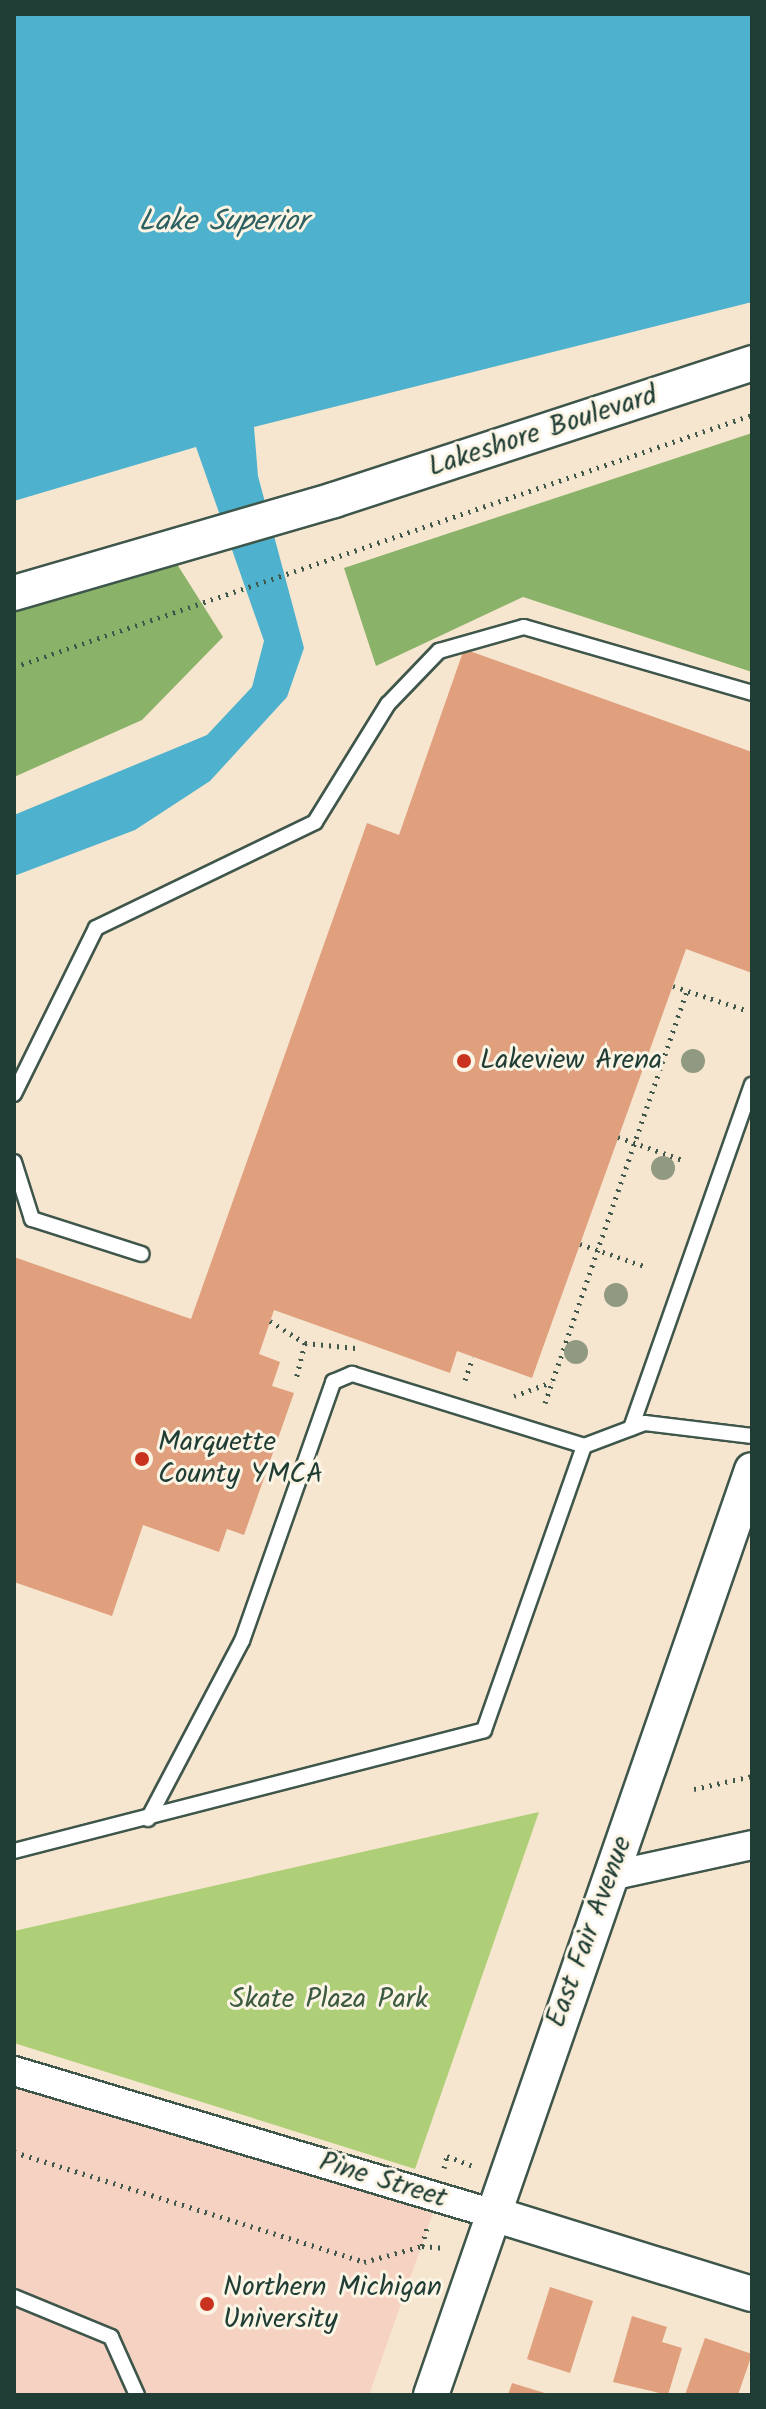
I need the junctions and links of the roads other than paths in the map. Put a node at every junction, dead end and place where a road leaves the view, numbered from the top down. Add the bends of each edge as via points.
1 (752, 363) edge
2 (14, 593) edge
3 (752, 693) edge
4 (752, 1085) edge
5 (14, 1094) edge
6 (14, 1162) edge
7 (142, 1254) dead end
8 (631, 1428) junction
9 (752, 1436) edge
10 (584, 1446) junction
11 (752, 1470) edge
12 (148, 1819) junction
13 (752, 1845) edge
14 (14, 1851) edge
15 (610, 1876) junction
16 (14, 2071) edge
17 (490, 2213) junction
18 (752, 2294) edge
19 (14, 2297) edge
20 (137, 2395) edge
21 (431, 2395) edge

1 - 2 street, Lakeshore Boulevard via 334,500
3 - 5 lane via 524,627 439,651 388,704 315,822 96,928
4 - 8 lane
6 - 7 lane via 32,1219
8 - 9 lane via 645,1423
8 - 10 lane
10 - 12 lane via 484,1730
10 - 12 lane via 352,1374 333,1382 242,1641
11 - 15 street, East Fair Avenue
12 - 14 lane
13 - 15 street
15 - 17 street, East Fair Avenue
16 - 17 street, Pine Street
17 - 18 street, Pine Street
17 - 21 street, East Fair Avenue
19 - 20 lane via 111,2337

